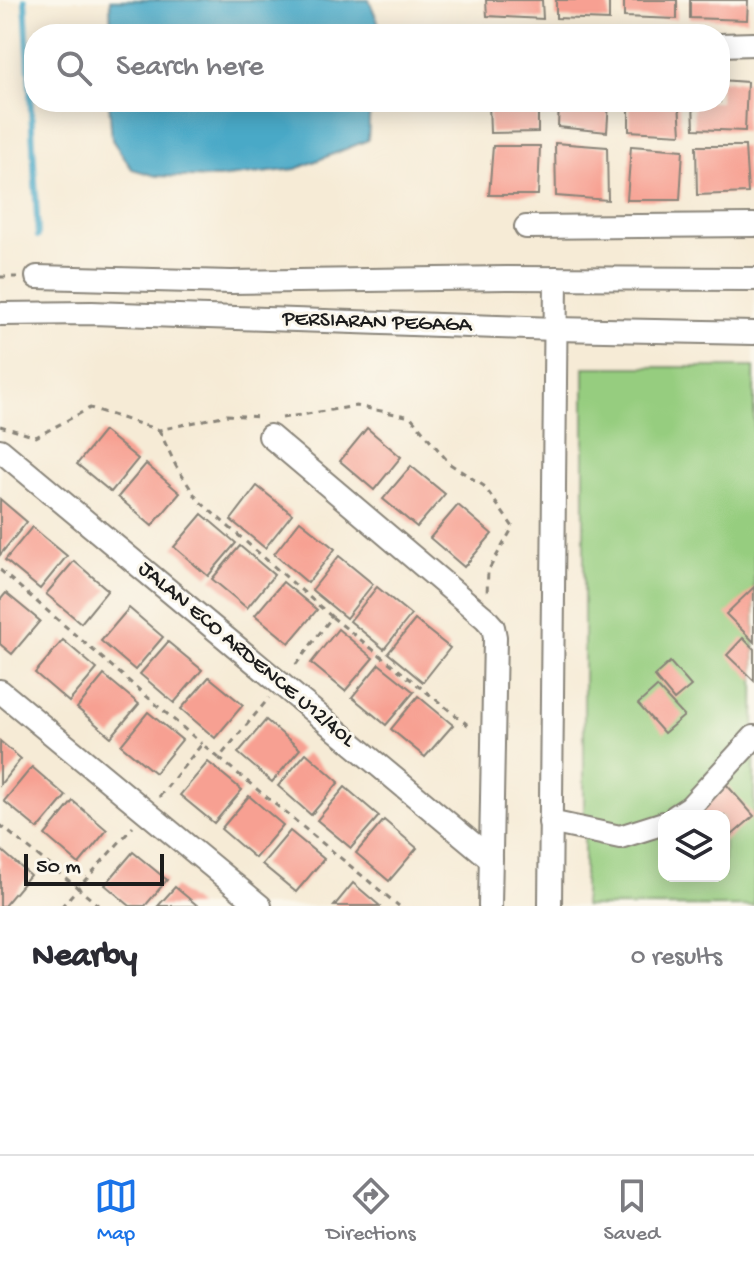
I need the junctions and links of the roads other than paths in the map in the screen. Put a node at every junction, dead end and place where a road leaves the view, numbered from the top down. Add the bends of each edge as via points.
1 (754, 44) edge
2 (730, 45) edge
3 (754, 225) edge
4 (526, 227) dead end
5 (37, 277) dead end
6 (556, 278) junction
7 (754, 279) edge
8 (0, 314) edge
9 (555, 329) junction
10 (754, 333) edge
11 (270, 436) dead end
12 (0, 450) edge
13 (0, 691) edge
14 (754, 737) edge
15 (685, 810) edge
16 (550, 822) junction
17 (658, 825) edge
18 (491, 859) junction
19 (260, 906) edge
20 (490, 906) edge
21 (550, 906) edge

1 - 2 street
3 - 4 street
5 - 6 street, PERSIARAN PEGAGA via 231,282
6 - 7 street, PERSIARAN PEGAGA
6 - 9 street
8 - 9 street, PERSIARAN PEGAGA
9 - 10 street, PERSIARAN PEGAGA
9 - 16 street
11 - 18 street via 493,627
12 - 18 street, JALAN ECO ARDENCE U12/40L
13 - 19 street
14 - 15 street
16 - 17 street via 620,837
16 - 21 street
18 - 20 street

